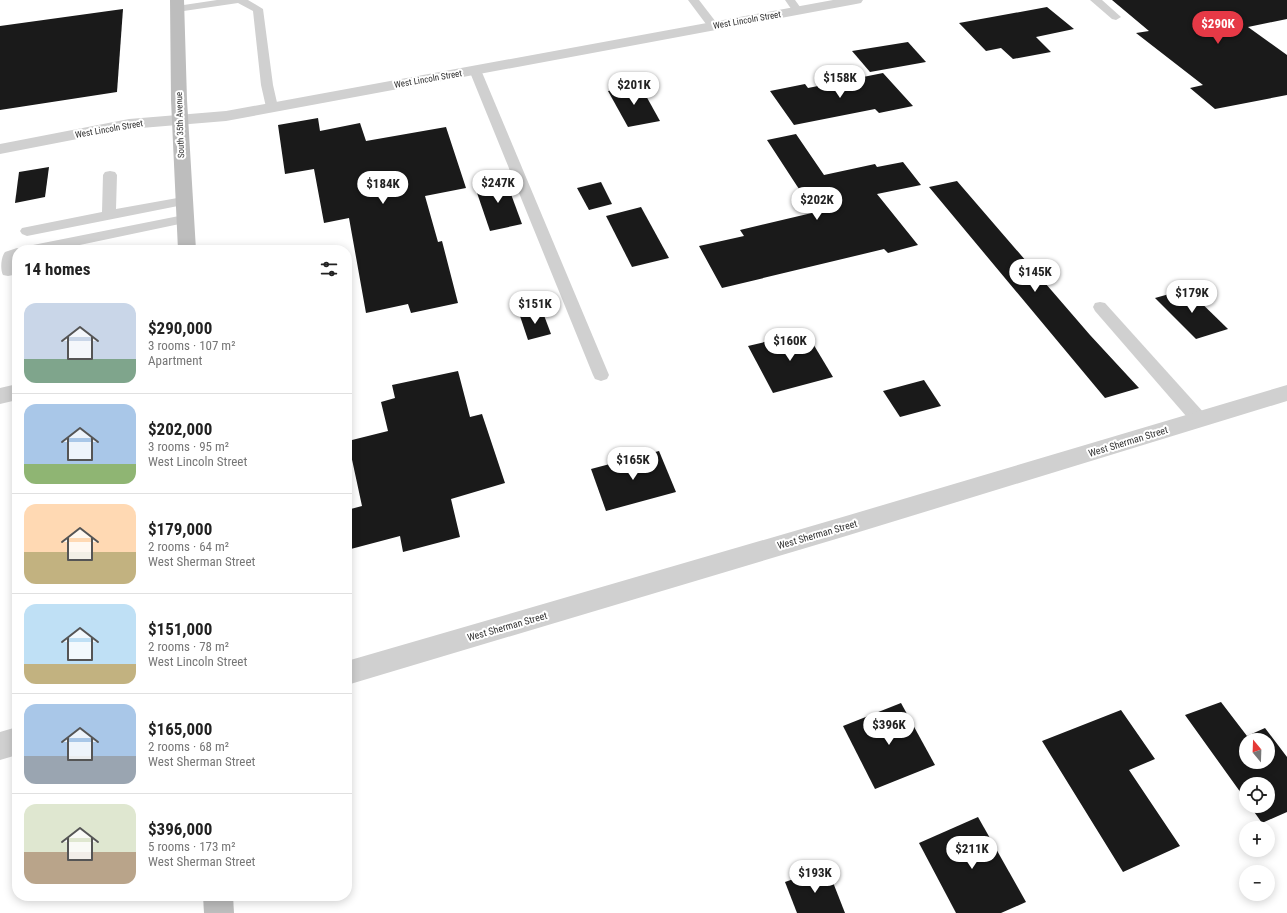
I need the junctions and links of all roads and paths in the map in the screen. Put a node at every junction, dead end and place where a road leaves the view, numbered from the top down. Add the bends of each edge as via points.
1 (693, 0) edge
2 (856, 0) edge
3 (1095, 0) edge
4 (177, 5) edge
5 (794, 5) edge
6 (1116, 17) dead end
7 (713, 26) junction
8 (475, 70) junction
9 (272, 108) junction
10 (180, 120) junction
11 (0, 149) edge
12 (110, 175) dead end
13 (184, 200) junction
14 (110, 215) junction
15 (184, 219) junction
16 (27, 231) dead end
17 (57, 245) edge
18 (187, 245) edge
19 (12, 254) edge
20 (8, 271) dead end
21 (1100, 307) dead end
22 (601, 375) dead end
23 (12, 393) edge
24 (1287, 393) edge
25 (0, 396) edge
26 (1199, 420) junction
27 (352, 672) edge
28 (12, 742) edge
29 (0, 746) edge
30 (218, 901) edge
31 (219, 913) edge

1 - 7 lane
2 - 5 street, West Lincoln Street
3 - 6 lane
4 - 9 lane via 239,0 258,9
4 - 10 main road, South 35th Avenue
5 - 7 street, West Lincoln Street
7 - 8 street, West Lincoln Street
8 - 9 street, West Lincoln Street
8 - 22 lane
9 - 10 street, West Lincoln Street
10 - 11 street, West Lincoln Street via 129,124
10 - 13 main road, South 35th Avenue
12 - 14 lane
13 - 14 lane
13 - 15 main road, South 35th Avenue
14 - 16 lane
15 - 17 lane
15 - 18 main road, South 35th Avenue
19 - 20 lane
21 - 26 lane
23 - 25 street
24 - 26 street, West Sherman Street
26 - 27 street, West Sherman Street
28 - 29 street
30 - 31 main road

